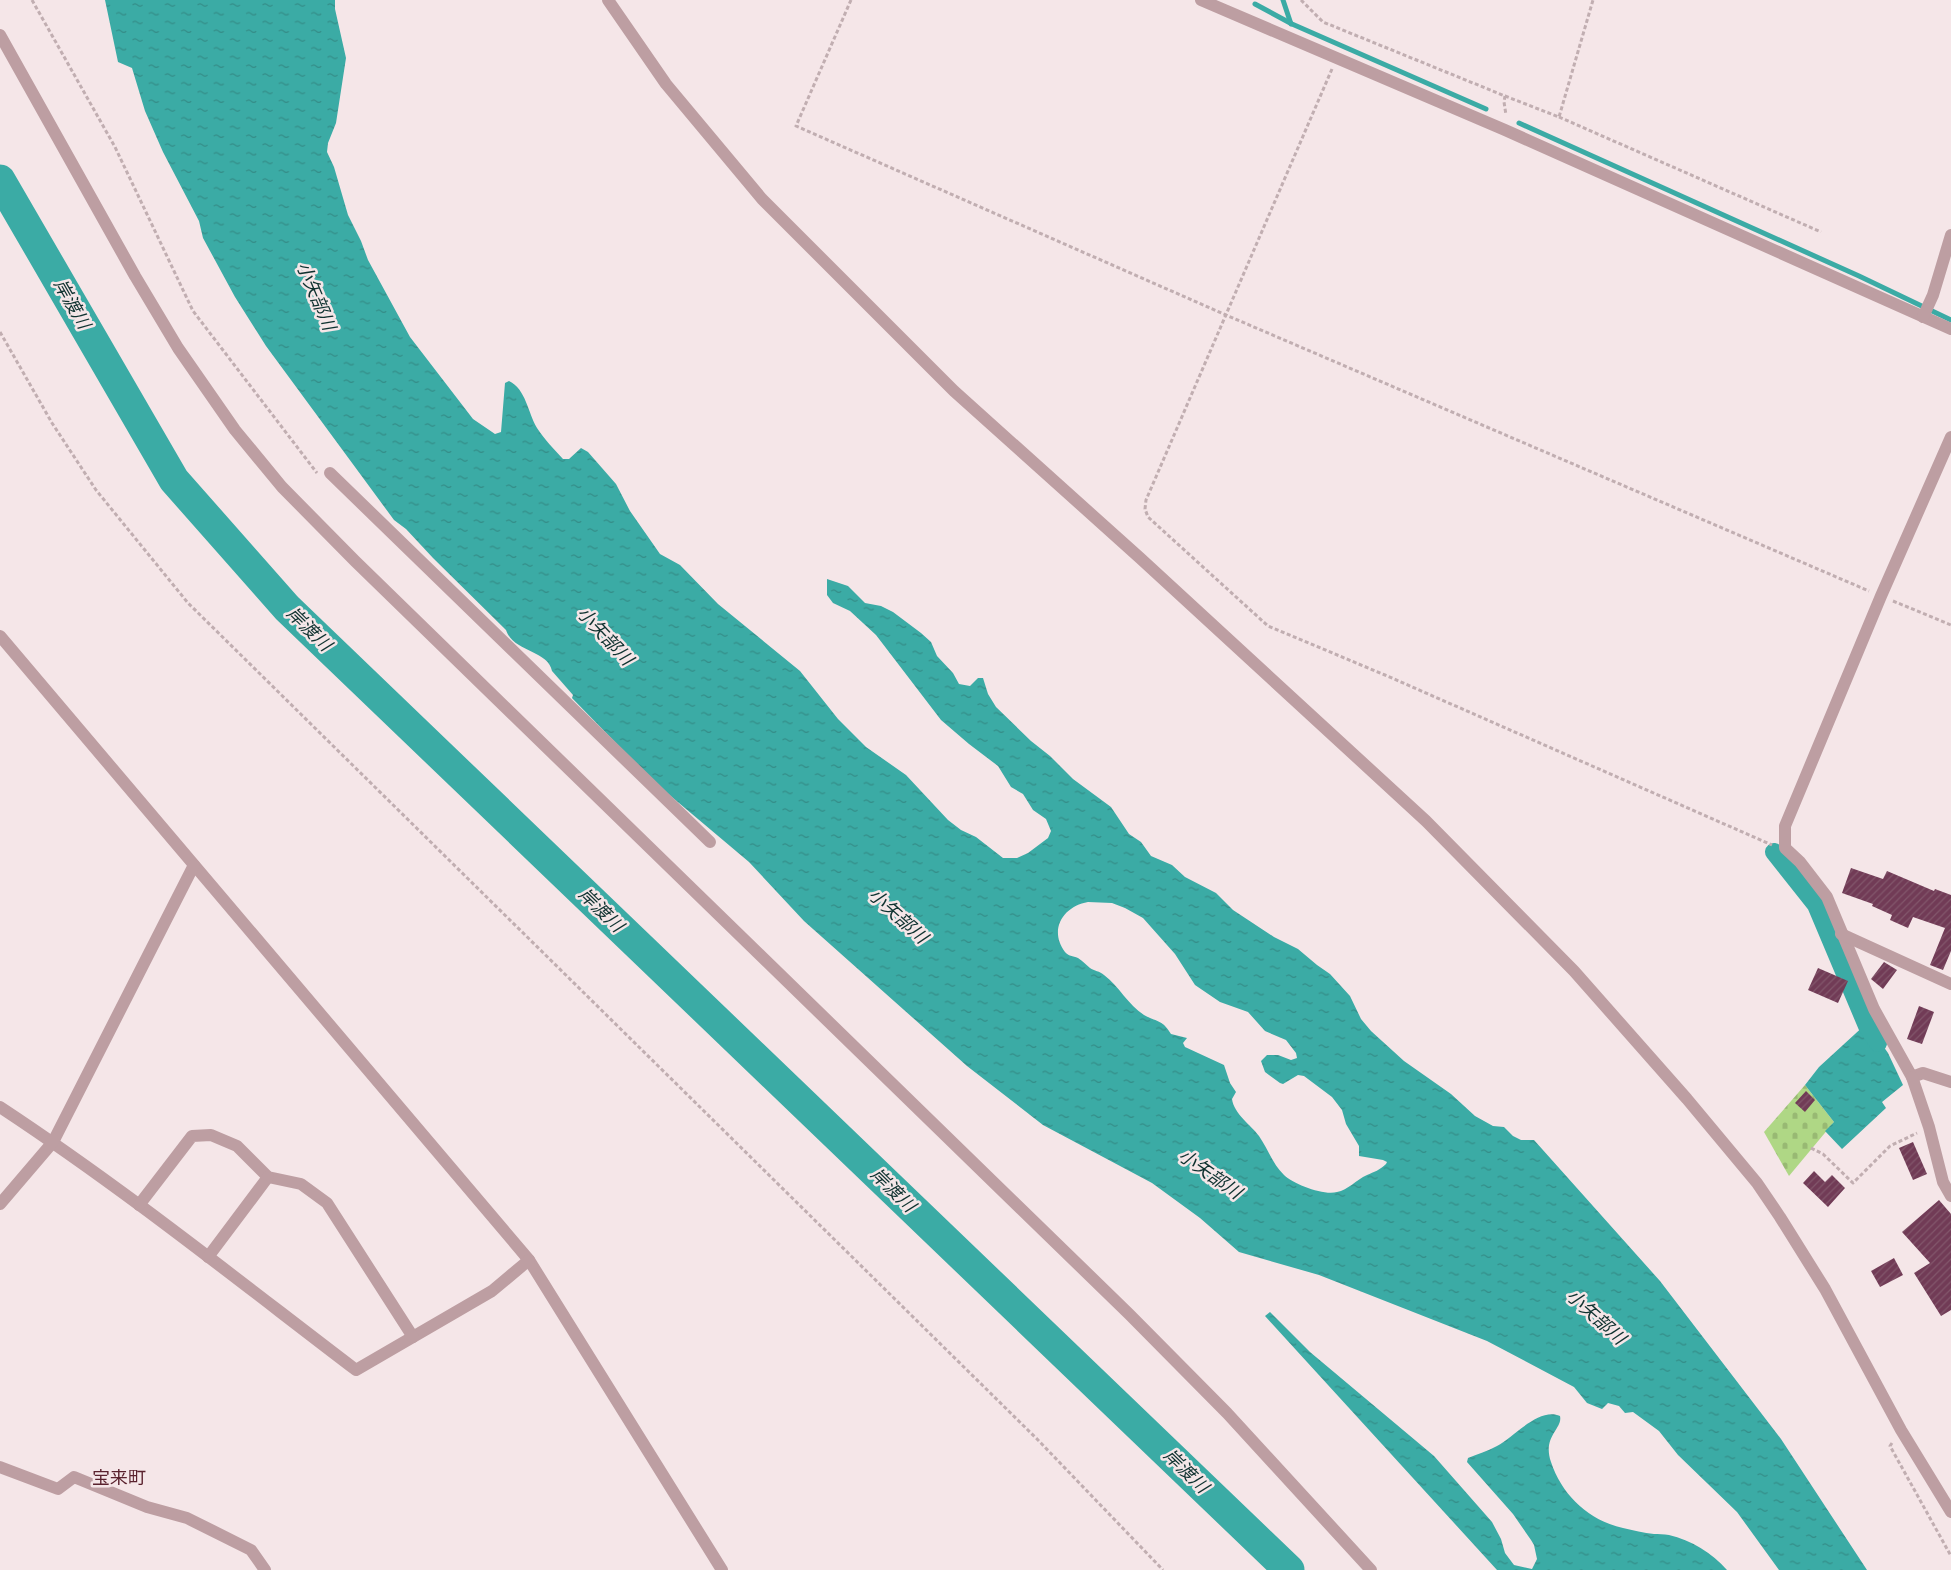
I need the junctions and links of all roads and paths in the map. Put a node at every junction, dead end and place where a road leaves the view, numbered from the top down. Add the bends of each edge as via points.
1 (32, 0) edge
2 (608, 0) edge
3 (851, 0) edge
4 (1201, 0) edge
5 (1301, 0) edge
6 (1593, 0) edge
7 (0, 35) edge
8 (1336, 59) junction
9 (1505, 96) junction
10 (1559, 117) junction
11 (1505, 130) junction
12 (1821, 232) dead end
13 (1951, 235) edge
14 (1924, 314) junction
15 (1226, 315) junction
16 (1951, 329) edge
17 (0, 332) edge
18 (1951, 437) edge
19 (330, 472) joint
20 (1881, 596) junction
21 (1951, 626) edge
22 (0, 636) edge
23 (710, 842) dead end
24 (1785, 848) junction
25 (194, 865) junction
26 (1841, 934) junction
27 (1951, 984) edge
28 (1912, 1077) junction
29 (1951, 1082) edge
30 (0, 1107) edge
31 (1929, 1127) junction
32 (53, 1142) junction
33 (1811, 1148) dead end
34 (268, 1177) junction
35 (1951, 1196) edge
36 (0, 1204) edge
37 (139, 1205) junction
38 (208, 1257) junction
39 (528, 1260) junction
40 (413, 1337) junction
41 (1901, 1430) junction
42 (0, 1467) edge
43 (1951, 1512) edge
44 (1951, 1556) edge
45 (265, 1570) edge
46 (722, 1570) edge
47 (1163, 1570) edge
48 (1371, 1570) edge

1 - 19 path via 116,147 193,311 321,478
2 - 41 street via 666,84 762,199 954,391 1426,821 1574,971 1762,1190 1824,1290
3 - 15 path via 796,126
4 - 8 street
5 - 9 path via 1323,22
6 - 10 path
7 - 48 street via 178,348 235,430 282,487 1129,1314 1227,1413
8 - 11 street
8 - 15 path
9 - 10 path
9 - 11 path via 1508,122
10 - 12 path
11 - 14 street
13 - 14 street
14 - 16 street
15 - 20 path
15 - 24 path via 1146,500 1148,517 1268,626
17 - 47 path via 52,424 96,490 188,603 1037,1439
18 - 20 street
19 - 23 street
20 - 21 path
20 - 24 street via 1785,826
22 - 25 street
24 - 26 street via 1827,897
25 - 32 street
25 - 39 street
26 - 27 street
26 - 28 street via 1874,1008
28 - 29 street via 1923,1073
28 - 31 street
30 - 32 street
31 - 33 path via 1890,1146 1853,1183 1823,1154
31 - 35 street via 1943,1182
32 - 36 street
32 - 37 street
34 - 37 street via 237,1146 211,1134 192,1136
34 - 38 street
34 - 40 street via 301,1184 327,1203
37 - 38 street
38 - 40 street via 356,1370
39 - 40 street via 492,1291
39 - 46 street
41 - 43 street
41 - 44 path via 1890,1446
42 - 45 street via 58,1489 74,1477 147,1507 187,1518 251,1550

